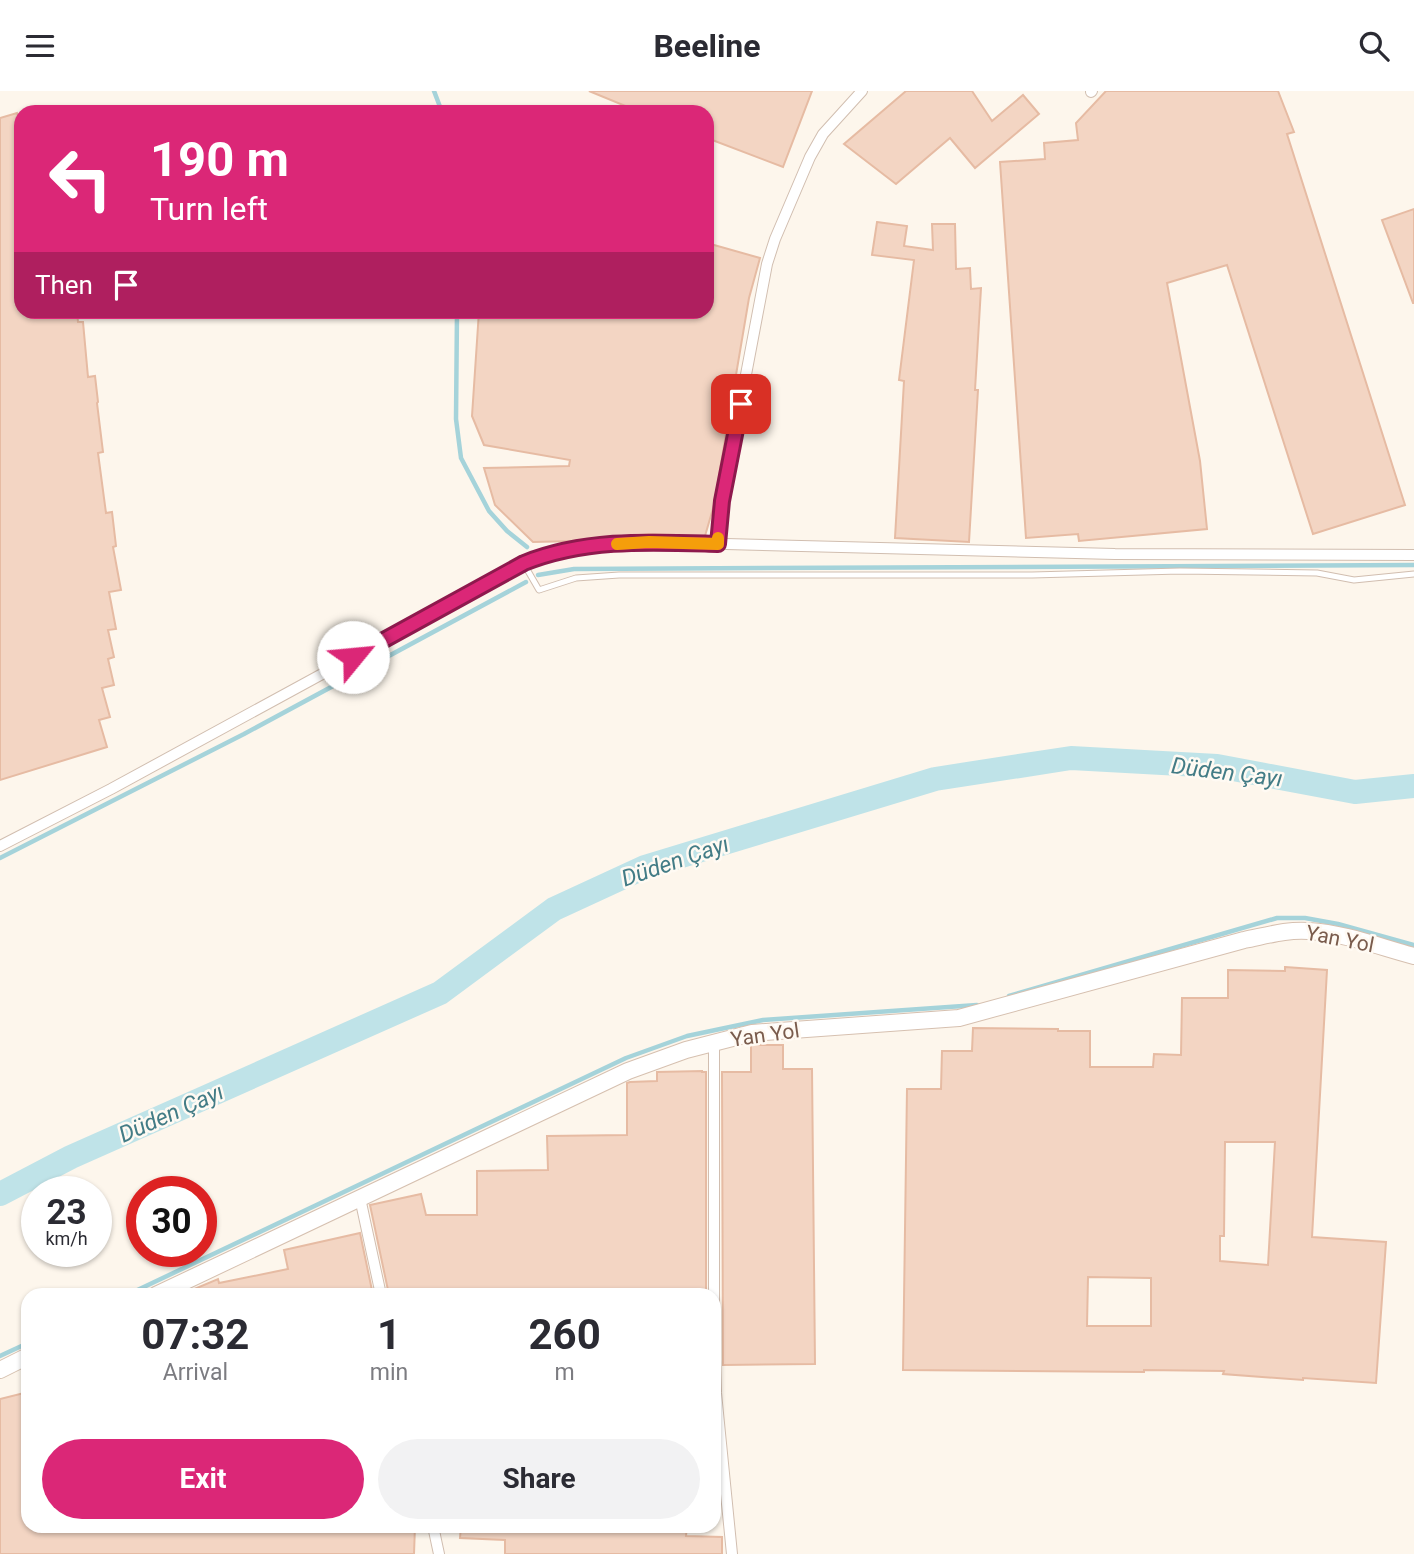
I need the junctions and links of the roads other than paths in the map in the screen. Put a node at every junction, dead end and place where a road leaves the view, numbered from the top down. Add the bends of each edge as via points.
1 (862, 91) edge
2 (718, 544) junction
3 (1414, 555) edge
4 (524, 563) junction
5 (1414, 574) edge
6 (0, 846) edge
7 (1414, 956) edge
8 (715, 1042) junction
9 (360, 1198) junction
10 (171, 1288) edge
11 (379, 1288) edge
12 (714, 1288) edge
13 (21, 1360) edge
14 (0, 1370) edge
15 (721, 1443) edge
16 (434, 1533) edge
17 (439, 1554) edge
18 (732, 1554) edge

1 - 2 street via 810,157 771,251 722,501
2 - 3 street via 1240,557
2 - 4 street via 584,546
4 - 5 lane via 540,590 576,578 619,575 1241,570 1317,573 1354,580
4 - 6 street
7 - 8 street, Yan Yol via 1330,934 1292,931 959,1018 752,1033
8 - 9 street, Yan Yol via 628,1071
8 - 12 street
9 - 10 street, Yan Yol
9 - 11 street
13 - 14 street
15 - 18 street
16 - 17 street

